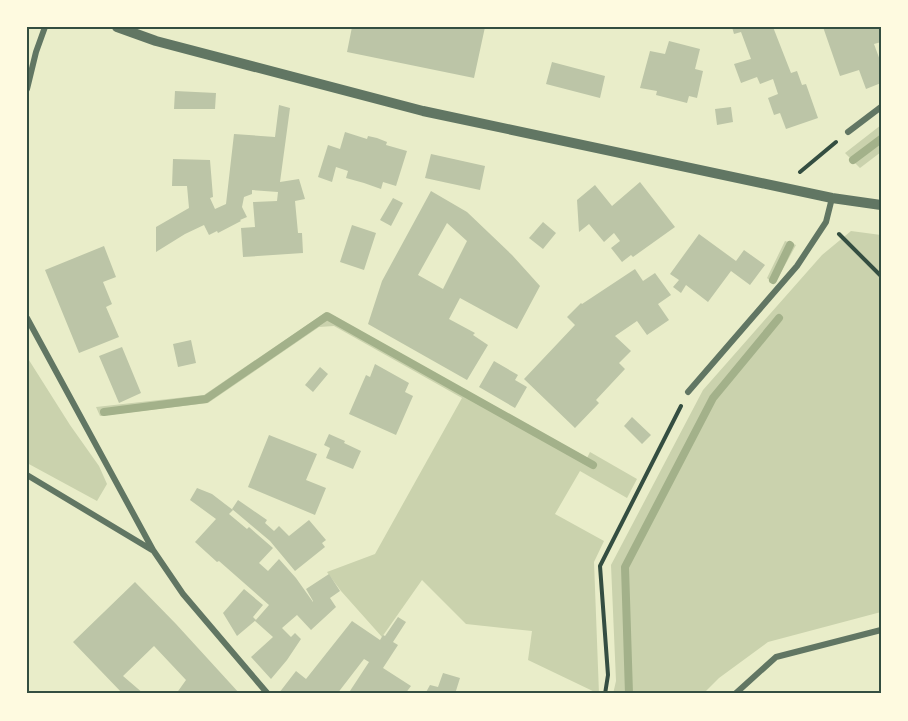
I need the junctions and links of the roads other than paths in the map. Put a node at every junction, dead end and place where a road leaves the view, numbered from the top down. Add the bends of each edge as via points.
1 (45, 27) edge
2 (117, 27) edge
3 (27, 88) edge
4 (881, 107) edge
5 (848, 132) road end
6 (832, 198) junction
7 (881, 205) edge
8 (27, 318) edge
9 (688, 392) road end
10 (27, 475) edge
11 (153, 550) junction
12 (881, 630) edge
13 (268, 694) edge
14 (735, 694) edge

1 - 3 street
2 - 6 street via 156,41 423,111
4 - 5 street
6 - 7 street
6 - 9 street via 826,222 797,267
8 - 11 street
10 - 11 street
11 - 13 street via 183,594
12 - 14 street via 776,657

